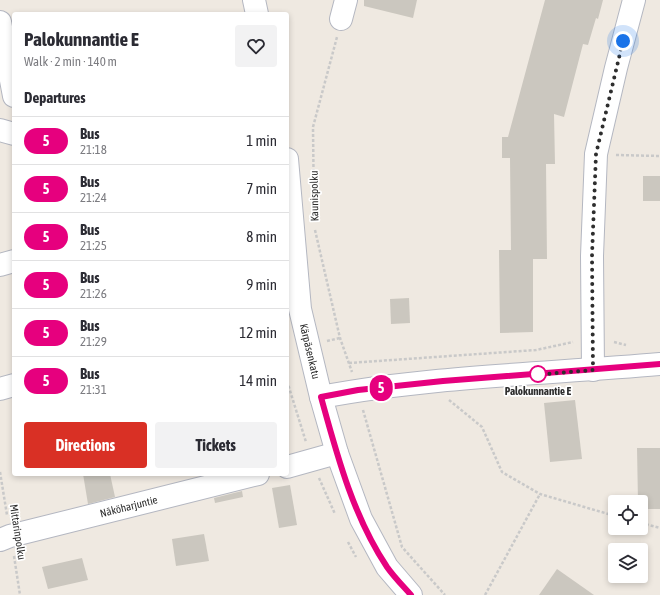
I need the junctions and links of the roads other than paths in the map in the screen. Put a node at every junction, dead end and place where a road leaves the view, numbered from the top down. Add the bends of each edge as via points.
1 (254, 0) edge
2 (634, 0) edge
3 (257, 12) edge
4 (0, 22) edge
5 (12, 85) edge
6 (0, 130) edge
7 (12, 133) edge
8 (289, 209) edge
9 (12, 262) edge
10 (0, 265) edge
11 (293, 310) edge
12 (660, 364) edge
13 (593, 370) junction
14 (12, 386) edge
15 (0, 389) edge
16 (321, 397) junction
17 (337, 453) junction
18 (289, 466) edge
19 (250, 476) edge
20 (5, 538) edge
21 (411, 595) edge

1 - 3 street
2 - 13 street via 596,154
4 - 5 street
6 - 7 street
8 - 11 street, Kärpäsenkatu
9 - 10 street
11 - 16 street, Kärpäsenkatu
12 - 13 street
13 - 16 street via 443,381 358,390
14 - 15 street
16 - 17 street, Kärpäsenkatu
17 - 18 street
17 - 21 street, Kärpäsenkatu via 361,519 388,567
19 - 20 street, Näköharjuntie

